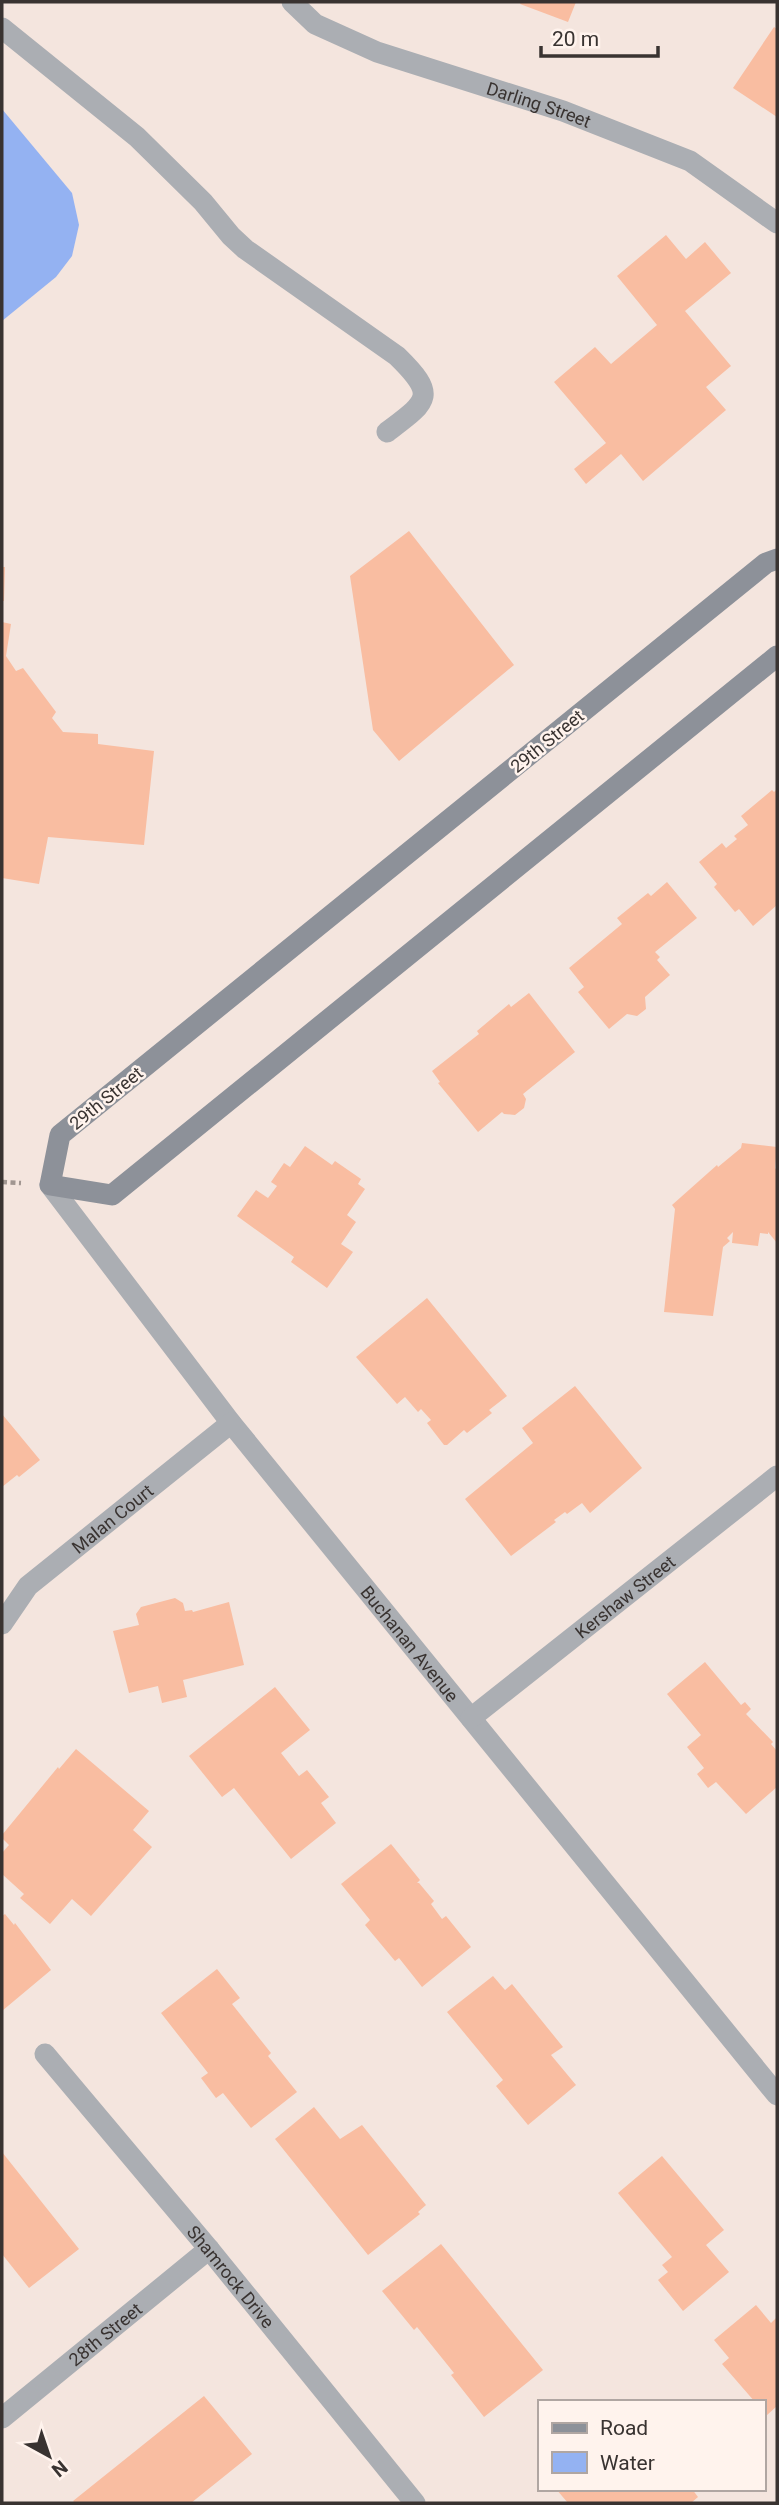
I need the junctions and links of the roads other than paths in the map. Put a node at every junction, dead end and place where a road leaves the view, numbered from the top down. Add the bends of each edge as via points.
1 (292, 2) edge
2 (2, 28) edge
3 (777, 223) edge
4 (387, 432) dead end
5 (777, 559) edge
6 (777, 656) edge
7 (50, 1185) junction
8 (231, 1423) junction
9 (777, 1476) edge
10 (2, 1624) edge
11 (471, 1718) junction
12 (45, 2054) dead end
13 (777, 2095) edge
14 (209, 2249) junction
15 (2, 2418) edge
16 (415, 2503) edge

1 - 3 street, Darling Street via 315,24 377,52 563,111 690,162
2 - 4 street via 136,136 245,249 397,356 416,375 425,390 423,400
5 - 7 street, 29th Street via 60,1135
6 - 7 street via 112,1195
7 - 8 street, Buchanan Avenue
8 - 10 street, Malan Court via 28,1586
8 - 11 street, Buchanan Avenue
9 - 11 street, Kershaw Street
11 - 13 street, Buchanan Avenue
12 - 14 street, Shamrock Drive
14 - 15 street, 28th Street
14 - 16 street, Shamrock Drive

